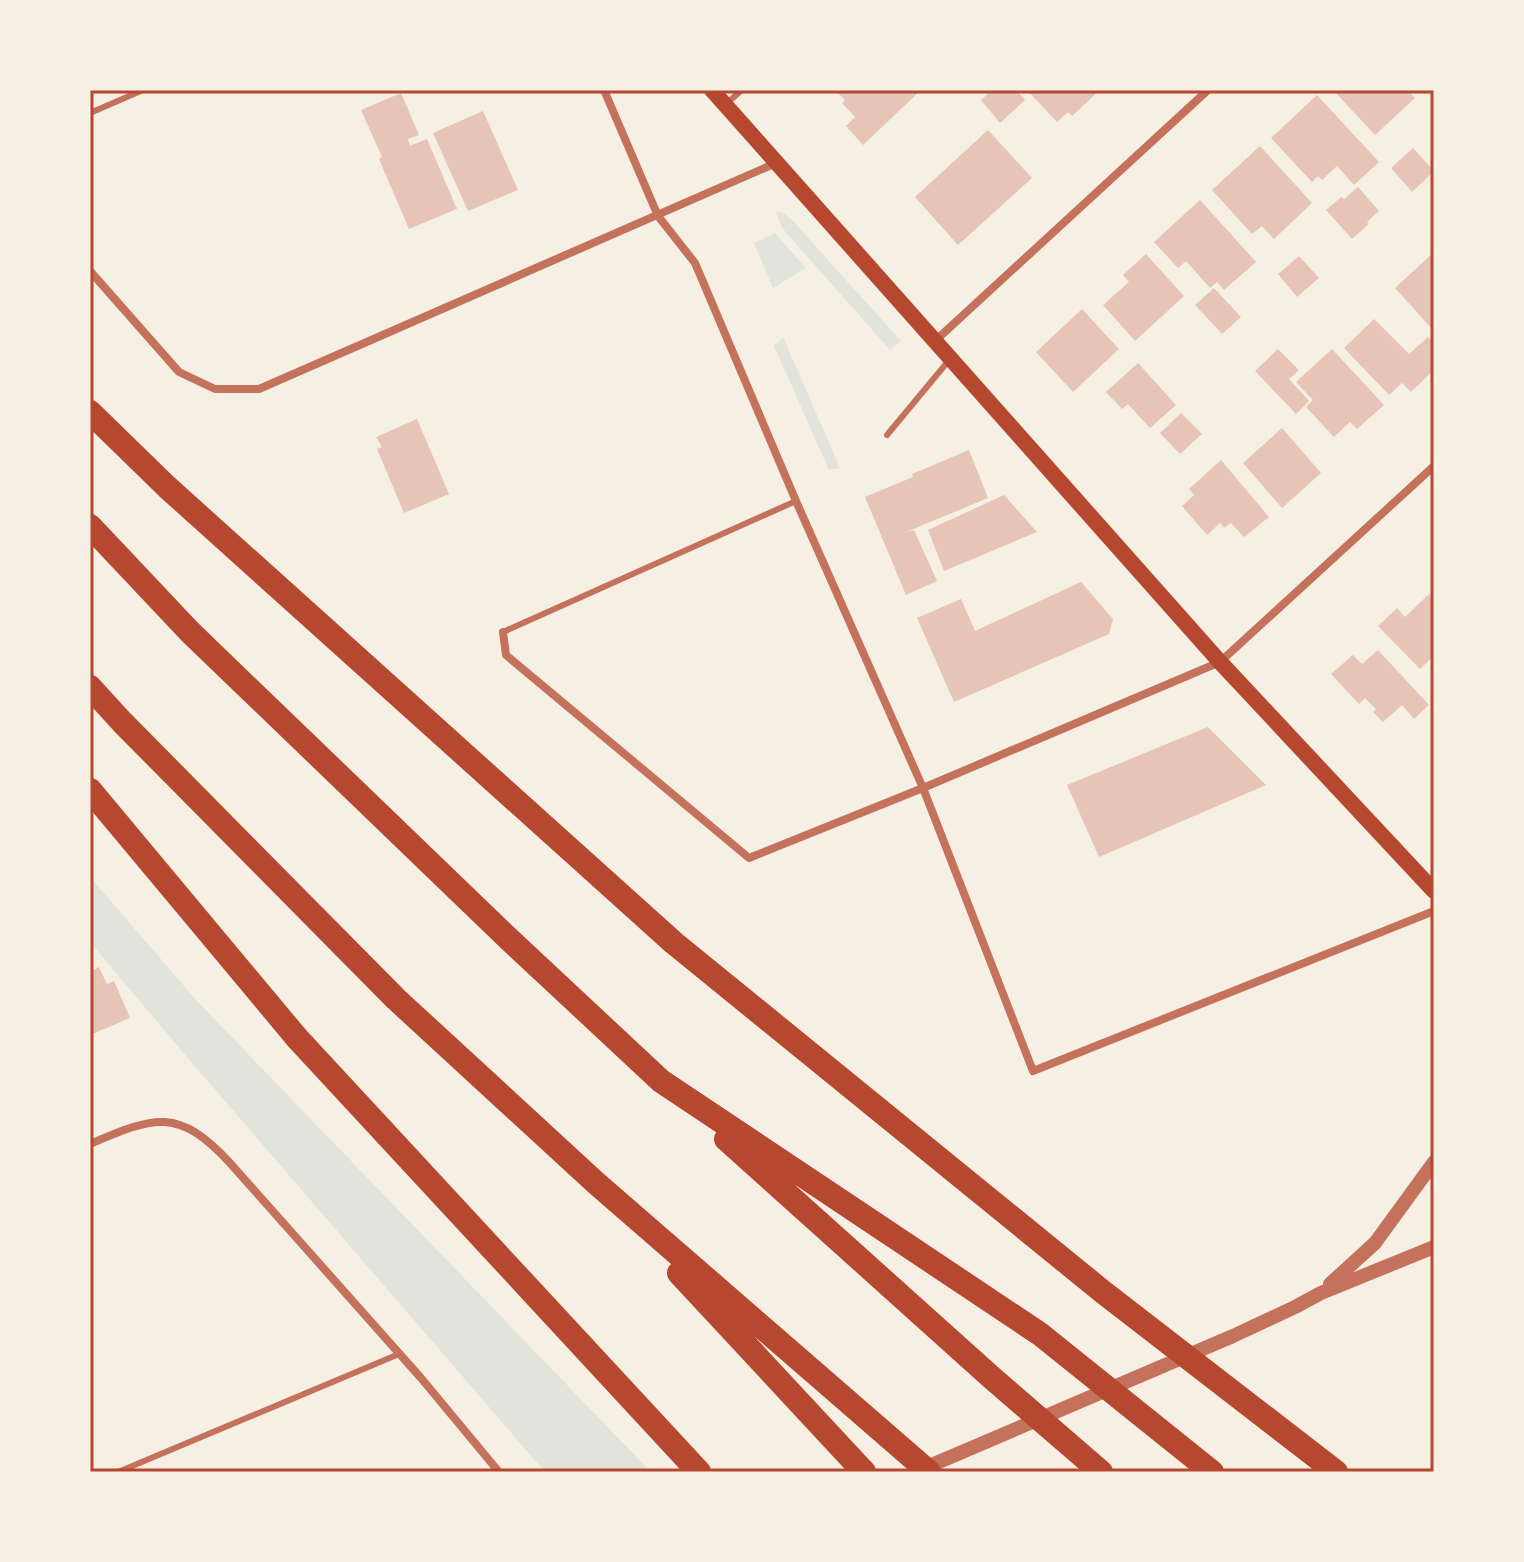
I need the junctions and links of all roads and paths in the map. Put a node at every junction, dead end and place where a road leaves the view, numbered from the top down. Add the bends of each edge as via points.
1 (143, 90) edge
2 (604, 90) edge
3 (712, 90) edge
4 (742, 90) edge
5 (1208, 90) edge
6 (724, 105) junction
7 (90, 113) edge
8 (776, 163) junction
9 (658, 216) junction
10 (90, 271) edge
11 (935, 342) junction
12 (950, 359) junction
13 (90, 412) edge
14 (887, 435) dead end
15 (1434, 466) edge
16 (796, 501) junction
17 (90, 526) edge
18 (503, 632) joint
19 (1220, 662) junction
20 (90, 687) edge
21 (923, 788) junction
22 (90, 790) edge
23 (1434, 891) edge
24 (1434, 911) edge
25 (661, 1081) junction
26 (90, 1144) edge
27 (1434, 1162) edge
28 (596, 1183) junction
29 (1434, 1247) edge
30 (1321, 1293) junction
31 (399, 1354) junction
32 (1092, 1464) edge
33 (118, 1472) edge
34 (499, 1472) edge
35 (699, 1472) edge
36 (864, 1472) edge
37 (916, 1472) edge
38 (929, 1472) edge
39 (1212, 1472) edge
40 (1336, 1472) edge

1 - 7 lane
2 - 9 street
3 - 6 main road
4 - 6 lane
5 - 11 street
6 - 8 main road
8 - 9 street
8 - 11 main road
9 - 10 street via 259,389 215,389 179,372
9 - 16 street via 695,263
11 - 12 main road
12 - 14 lane
12 - 19 main road
13 - 40 highway via 674,943 1103,1292
15 - 19 street
16 - 18 lane
16 - 21 street
17 - 25 highway via 190,632
18 - 21 street via 506,655 749,858
19 - 21 street
19 - 23 main road
20 - 28 highway via 396,999
21 - 24 street via 1033,1071
22 - 35 highway via 297,1038
25 - 32 highway
25 - 39 highway via 1040,1334
26 - 31 street via 129,1127 160,1122 180,1124 202,1135
27 - 30 street via 1375,1243
28 - 36 highway
28 - 38 highway
29 - 30 street
30 - 37 street
31 - 33 lane
31 - 34 street

